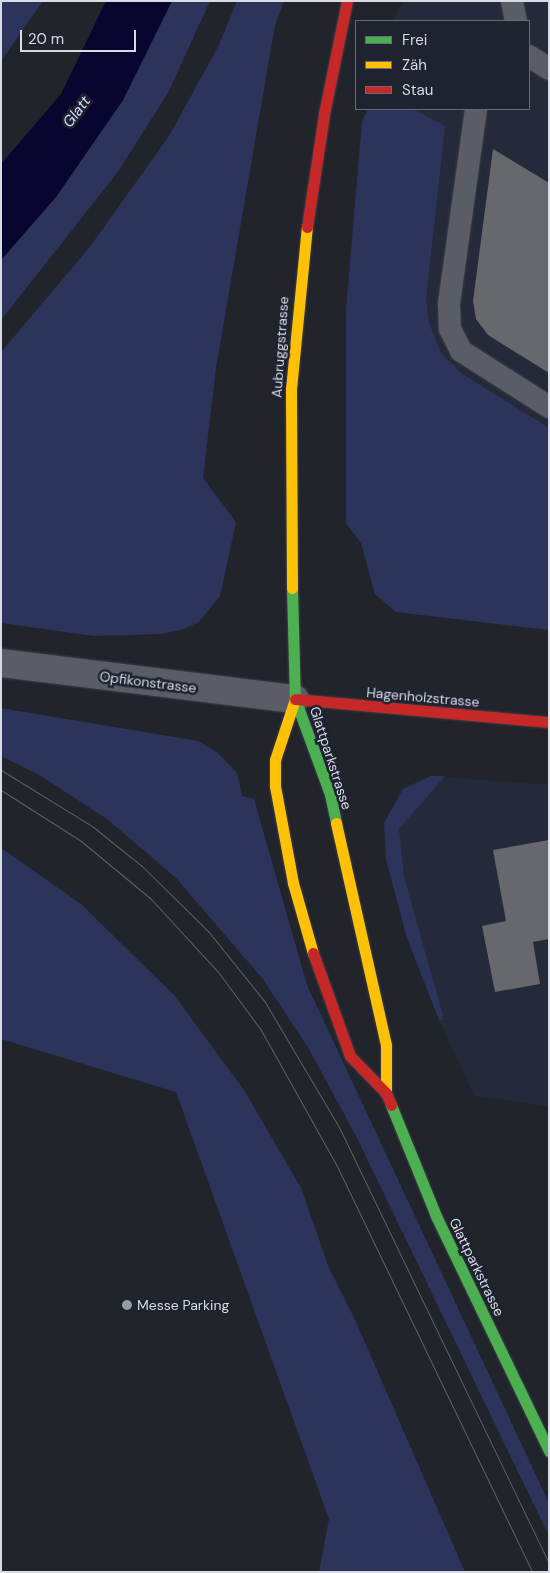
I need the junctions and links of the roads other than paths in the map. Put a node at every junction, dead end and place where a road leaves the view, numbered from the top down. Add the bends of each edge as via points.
1 (347, 1) edge
2 (512, 1) edge
3 (516, 20) edge
4 (530, 57) edge
5 (549, 69) edge
6 (476, 110) edge
7 (549, 406) edge
8 (1, 663) edge
9 (295, 699) junction
10 (549, 722) edge
11 (386, 1093) junction
12 (549, 1451) edge

1 - 9 street, Aubruggstrasse via 324,114 302,254 291,389
2 - 3 lane
4 - 5 lane
6 - 7 lane via 448,304 450,330 461,352
8 - 9 street, Opfikonstrasse
9 - 10 street, Hagenholzstrasse
9 - 11 street, Glattparkstrasse via 330,794 386,1045
9 - 11 street, Glattparkstrasse via 274,760 275,786 293,883 316,965 350,1056
11 - 12 street, Glattparkstrasse via 436,1216

